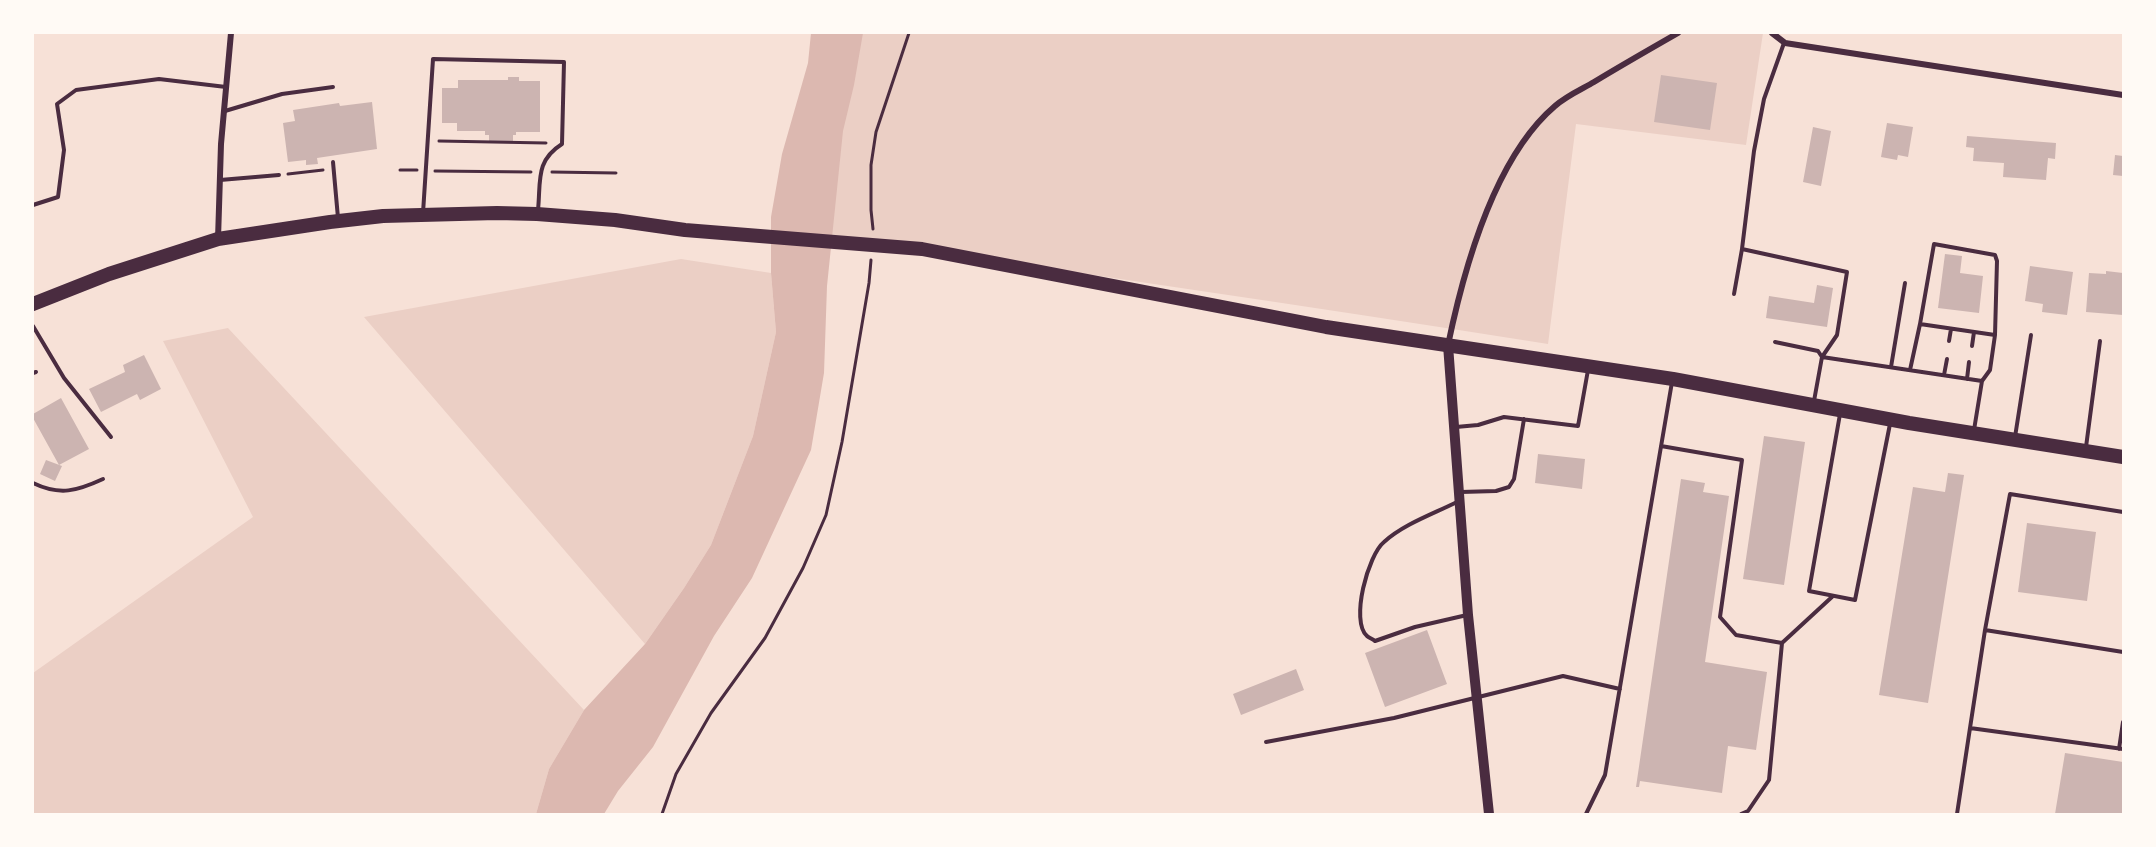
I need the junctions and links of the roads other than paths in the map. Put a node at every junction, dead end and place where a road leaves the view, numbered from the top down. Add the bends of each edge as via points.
1 (231, 33) edge
2 (1678, 33) edge
3 (1772, 33) edge
4 (1785, 43) junction
5 (226, 87) junction
6 (333, 87) dead end
7 (2123, 95) edge
8 (224, 111) junction
9 (333, 162) dead end
10 (279, 175) road end
11 (220, 180) junction
12 (33, 205) edge
13 (423, 214) junction
14 (537, 214) junction
15 (338, 221) junction
16 (218, 239) junction
17 (1742, 249) junction
18 (1905, 283) dead end
19 (1734, 294) dead end
20 (33, 304) edge
21 (1920, 324) junction
22 (33, 326) edge
23 (1951, 329) junction
24 (1974, 332) junction
25 (1995, 335) junction
26 (2031, 335) dead end
27 (1949, 341) dead end
28 (2100, 341) dead end
29 (1775, 342) dead end
30 (1448, 345) junction
31 (1972, 346) dead end
32 (1822, 357) junction
33 (1947, 358) dead end
34 (1969, 362) dead end
35 (1588, 366) junction
36 (1891, 367) junction
37 (1910, 370) junction
38 (1944, 375) junction
39 (1673, 379) junction
40 (1967, 379) junction
41 (1982, 381) junction
42 (1813, 405) junction
43 (1841, 410) junction
44 (1524, 419) junction
45 (1890, 420) junction
46 (1453, 427) junction
47 (1973, 435) junction
48 (111, 438) dead end
49 (2015, 441) junction
50 (1661, 446) junction
51 (2085, 452) junction
52 (2123, 457) edge
53 (103, 479) dead end
54 (33, 483) edge
55 (1458, 497) junction
56 (2123, 512) edge
57 (1833, 596) junction
58 (1468, 615) junction
59 (1985, 630) junction
60 (1782, 644) junction
61 (2123, 652) edge
62 (1620, 689) junction
63 (1477, 698) junction
64 (2123, 722) edge
65 (1970, 728) junction
66 (1266, 742) dead end
67 (2121, 749) edge
68 (1489, 814) edge
69 (1586, 814) edge
70 (1741, 814) edge
71 (1957, 814) edge

1 - 5 street
2 - 30 street via 1557,104 1536,124 1496,187 1469,262
3 - 4 street
4 - 7 street
4 - 17 lane via 1764,99
5 - 8 street
5 - 12 lane via 159,79 76,90 57,104 64,150 58,197
6 - 8 lane via 282,94
8 - 11 street
9 - 15 lane
10 - 11 lane
11 - 16 street
13 - 14 main road
13 - 14 lane via 433,59 564,62 562,144 545,158
13 - 15 main road
14 - 30 main road via 922,249 1326,327
15 - 16 main road
16 - 20 main road via 109,274
17 - 19 lane
17 - 32 lane via 1847,272 1837,336
18 - 36 lane
21 - 23 lane
21 - 25 lane via 1934,244 1995,255
21 - 37 lane
22 - 48 lane via 64,378
23 - 24 lane
23 - 27 lane
24 - 25 lane
24 - 31 lane
25 - 41 lane via 1990,370
26 - 49 lane
28 - 51 lane
29 - 32 lane via 1818,351
30 - 35 main road
30 - 46 street
32 - 36 lane
32 - 42 lane
33 - 38 lane
34 - 40 lane
35 - 39 main road
35 - 44 lane via 1578,426
36 - 37 lane
37 - 38 lane
38 - 40 lane
39 - 42 main road
39 - 50 lane
40 - 41 lane
41 - 47 lane
42 - 43 main road
43 - 45 main road
43 - 57 lane via 1809,591
44 - 46 lane via 1495,418 1478,425
44 - 55 lane via 1509,488
45 - 47 main road
45 - 57 lane via 1855,600
46 - 55 street
47 - 49 main road
49 - 51 main road
50 - 60 lane via 1742,460 1720,617 1736,635
50 - 62 lane
51 - 52 main road
53 - 54 lane via 81,489 56,492
55 - 58 street
55 - 58 lane via 1382,543 1360,598 1361,622 1366,636 1376,640
56 - 59 lane via 2010,494
57 - 60 lane
58 - 63 street
59 - 61 lane
59 - 65 lane
60 - 70 lane via 1769,780 1748,811
62 - 63 lane via 1563,676
62 - 69 lane via 1605,775
63 - 66 lane
63 - 68 street
64 - 67 lane
65 - 67 lane
65 - 71 lane

